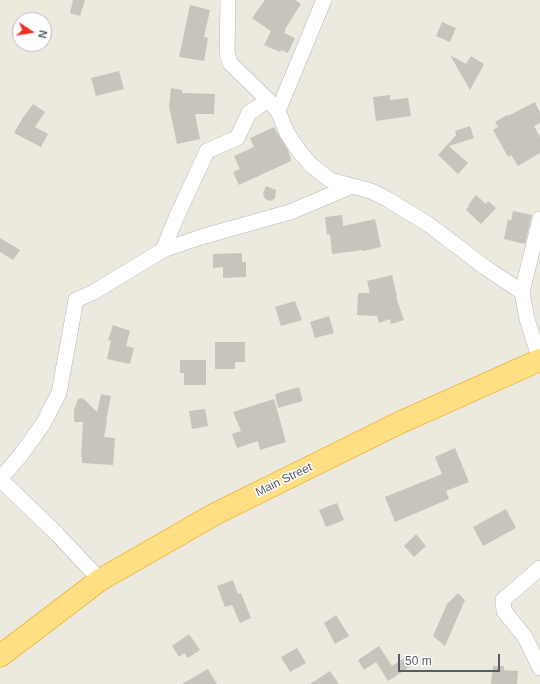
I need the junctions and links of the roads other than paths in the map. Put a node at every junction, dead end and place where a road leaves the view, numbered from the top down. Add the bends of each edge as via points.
1 (228, 0) edge
2 (324, 0) edge
3 (273, 106) junction
4 (352, 186) junction
5 (540, 219) edge
6 (163, 250) junction
7 (522, 292) junction
8 (540, 360) edge
9 (540, 568) edge
10 (100, 580) junction
11 (42, 626) junction
12 (0, 647) edge
13 (0, 656) edge
14 (540, 668) edge

1 - 3 street via 227,53 230,63
2 - 3 street
3 - 4 street via 287,133 311,165 330,180
3 - 6 street via 249,113 237,138 207,151
4 - 6 street via 290,212
4 - 7 street via 388,199 428,224
5 - 7 street
6 - 10 street via 94,292 76,300 58,393 43,424 0,479
7 - 8 street via 526,320
8 - 10 highway, Main Street via 399,423 229,507
9 - 14 street via 503,600 503,607 524,637
10 - 11 highway, Main Street
11 - 12 highway, Main Street
11 - 13 highway, Main Street

